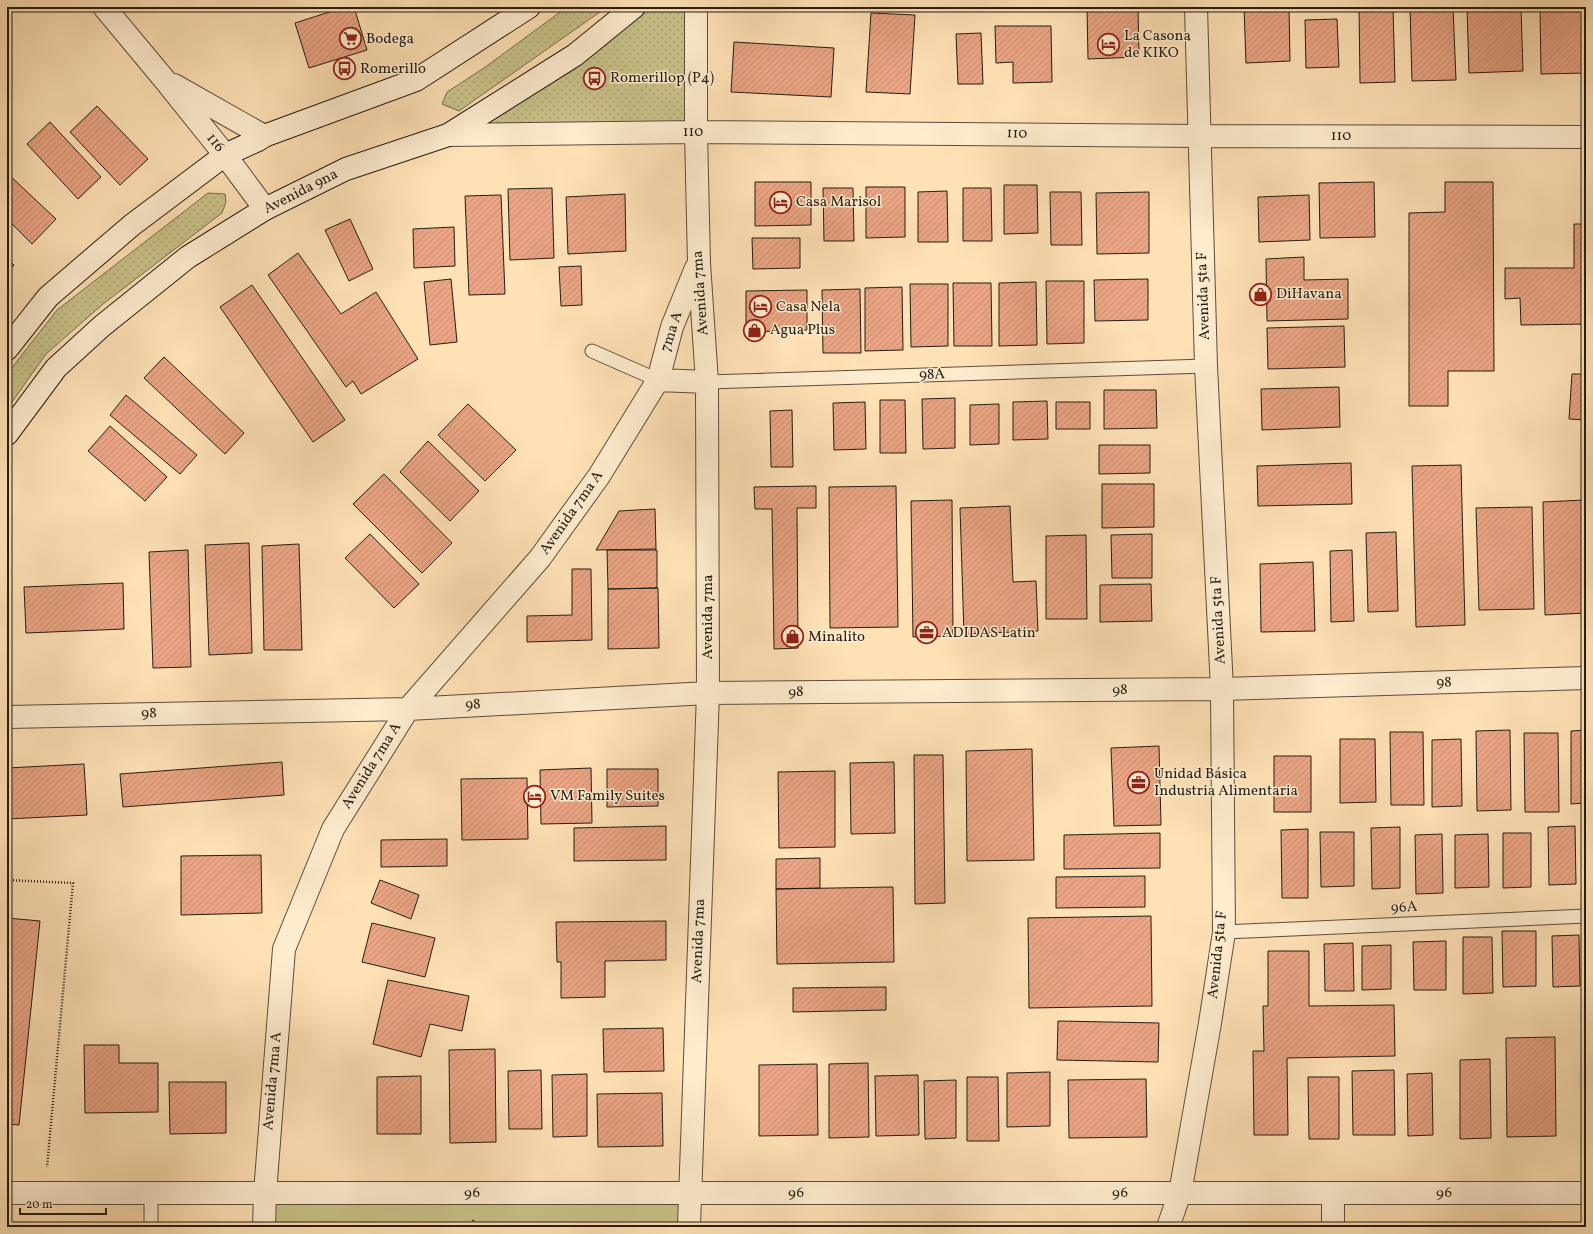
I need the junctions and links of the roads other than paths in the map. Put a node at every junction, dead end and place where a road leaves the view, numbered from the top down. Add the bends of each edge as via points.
1 (104, 7) edge
2 (529, 7) edge
3 (634, 7) edge
4 (696, 7) edge
5 (1196, 7) edge
6 (164, 79) junction
7 (696, 132) junction
8 (448, 135) junction
9 (264, 136) junction
10 (1200, 136) junction
11 (1586, 137) edge
12 (225, 155) junction
13 (265, 209) junction
14 (698, 262) junction
15 (7, 349) edge
16 (592, 351) dead end
17 (1206, 366) junction
18 (658, 380) junction
19 (707, 382) junction
20 (7, 434) edge
21 (1586, 678) edge
22 (1222, 689) junction
23 (708, 692) junction
24 (408, 708) junction
25 (7, 717) edge
26 (1586, 916) edge
27 (1224, 932) junction
28 (7, 1193) edge
29 (151, 1193) junction
30 (264, 1193) junction
31 (689, 1193) junction
32 (1180, 1193) junction
33 (1333, 1193) junction
34 (1586, 1193) edge
35 (151, 1227) edge
36 (264, 1227) edge
37 (689, 1227) edge
38 (1168, 1227) edge
39 (1333, 1227) edge

1 - 6 street, 116
2 - 9 street via 416,80
3 - 8 street, Avenida 9na via 575,55
4 - 7 street, Avenida 7ma
5 - 10 street, Avenida 5ta F
6 - 9 street, 116
6 - 12 street, 116
7 - 8 street, 110
7 - 10 street, 110
7 - 14 street, Avenida 7ma
8 - 13 street, Avenida 9na via 346,170
9 - 12 street
10 - 11 street, 110
10 - 17 street, Avenida 5ta F
12 - 13 street, 116
12 - 15 street via 132,226 48,297
13 - 20 street, Avenida 9na via 188,257 102,326 56,368
14 - 18 street, 7ma A via 672,327
14 - 19 street, Avenida 7ma
16 - 18 lane
17 - 19 lane, 98A
17 - 22 street, Avenida 5ta F
18 - 19 street, 98A
18 - 24 street, Avenida 7ma A via 599,476 540,558
19 - 23 street, Avenida 7ma
21 - 22 street, 98
22 - 23 street, 98
22 - 27 street, Avenida 5ta F
23 - 24 street, 98
23 - 31 street, Avenida 7ma
24 - 25 street, 98
24 - 30 street, Avenida 7ma A via 333,830 284,949
26 - 27 lane, 96A
27 - 32 street, Avenida 5ta F
28 - 29 street, 96
29 - 30 street, 96
29 - 35 lane
30 - 31 street, 96
30 - 36 street, Avenida 7ma A
31 - 32 street, 96
31 - 37 street, Avenida 7ma
32 - 33 street, 96
32 - 38 street, Avenida 5ta F
33 - 34 street, 96
33 - 39 street

